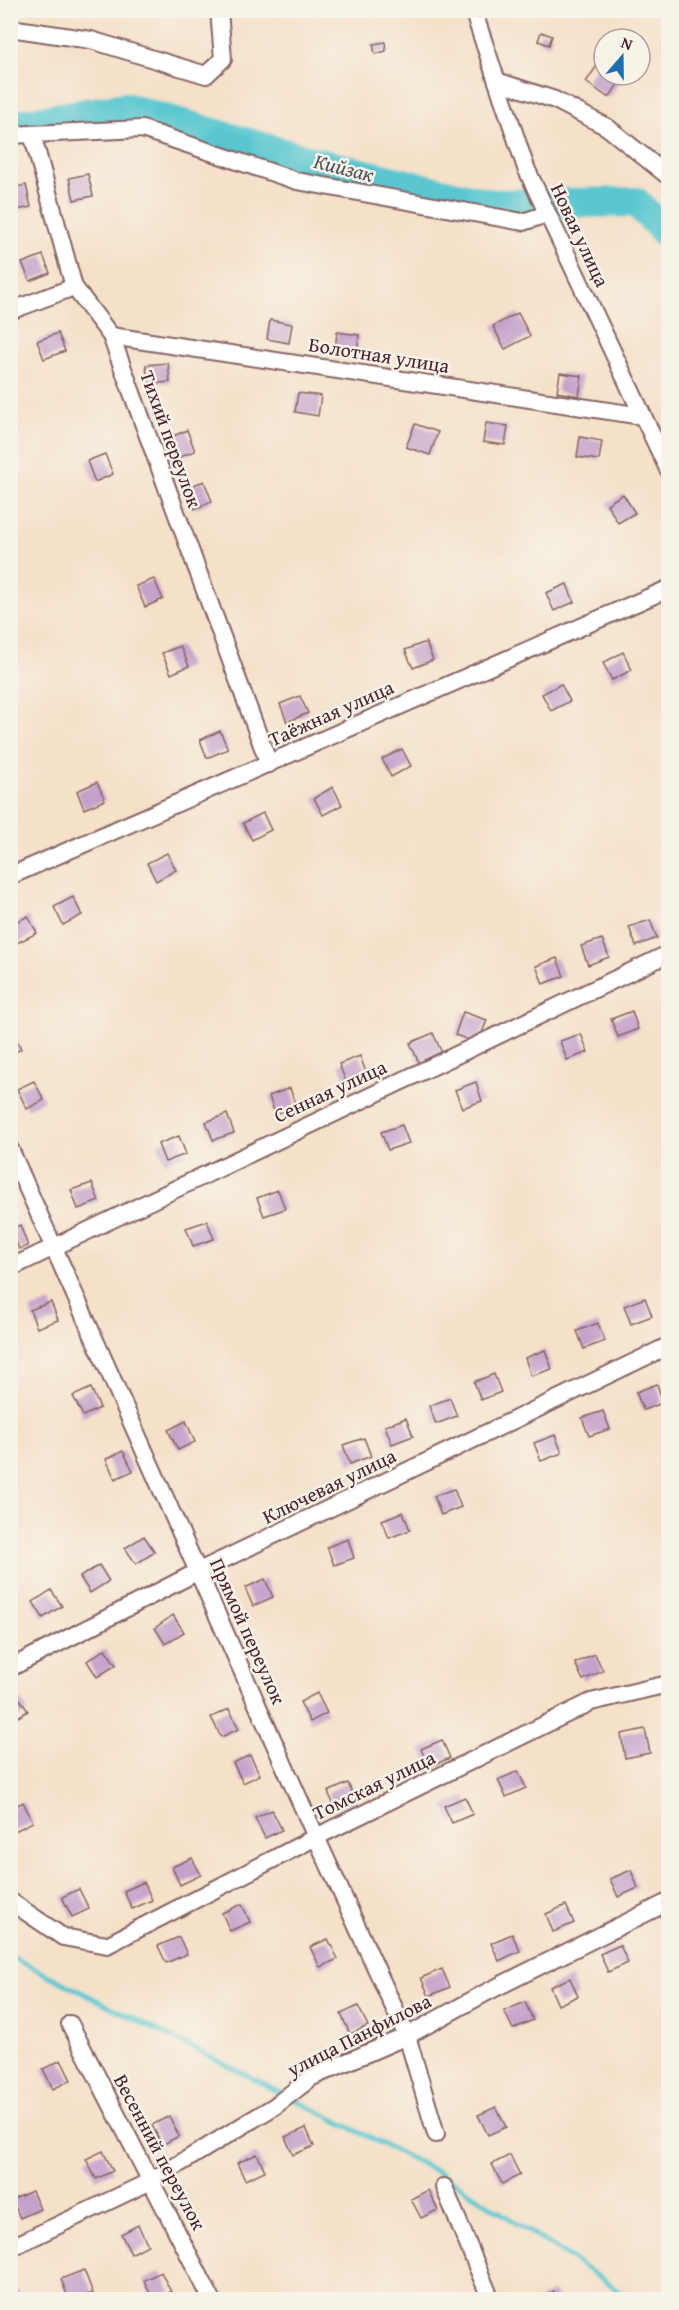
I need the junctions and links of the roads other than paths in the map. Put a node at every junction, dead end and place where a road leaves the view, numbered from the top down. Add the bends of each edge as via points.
1 (219, 10) edge
2 (473, 10) edge
3 (10, 28) edge
4 (496, 81) junction
5 (32, 134) junction
6 (10, 135) edge
7 (669, 176) edge
8 (547, 214) junction
9 (74, 287) junction
10 (10, 311) edge
11 (111, 336) junction
12 (642, 416) junction
13 (669, 469) edge
14 (669, 589) edge
15 (269, 764) junction
16 (10, 876) edge
17 (669, 954) edge
18 (10, 1149) edge
19 (53, 1246) junction
20 (10, 1268) edge
21 (669, 1347) edge
22 (199, 1571) junction
23 (10, 1668) edge
24 (669, 1684) edge
25 (316, 1837) junction
26 (10, 1901) edge
27 (669, 1902) edge
28 (70, 2024) dead end
29 (407, 2036) junction
30 (436, 2134) dead end
31 (151, 2181) junction
32 (444, 2187) dead end
33 (10, 2248) edge
34 (212, 2300) edge
35 (491, 2300) edge

1 - 3 street via 224,60 206,75 91,40
2 - 4 street, Новая улица
4 - 7 street via 555,100 607,127
4 - 8 street, Новая улица via 526,168
5 - 6 street
5 - 8 street via 142,129 297,181 523,222
5 - 9 street, Тихий переулок
8 - 12 street, Новая улица
9 - 10 street
9 - 11 street, Тихий переулок
11 - 12 street, Болотная улица
11 - 15 street, Тихий переулок
12 - 13 street, Новая улица
14 - 15 street, Таёжная улица
15 - 16 street, Таёжная улица
17 - 19 street, Сенная улица
18 - 19 street, Прямой переулок
19 - 20 street, Сенная улица
19 - 22 street, Прямой переулок
21 - 22 street, Ключевая улица
22 - 23 street, Ключевая улица
22 - 25 street, Прямой переулок
24 - 25 street, Томская улица via 591,1702
25 - 26 street, Томская улица via 107,1945 63,1937
25 - 29 street, Прямой переулок
27 - 29 street, улица Панфилова
28 - 31 street, Весенний переулок
29 - 30 street, Прямой переулок
29 - 31 street, улица Панфилова via 312,2078 275,2106
31 - 33 street, улица Панфилова
31 - 34 street, Весенний переулок
32 - 35 street

